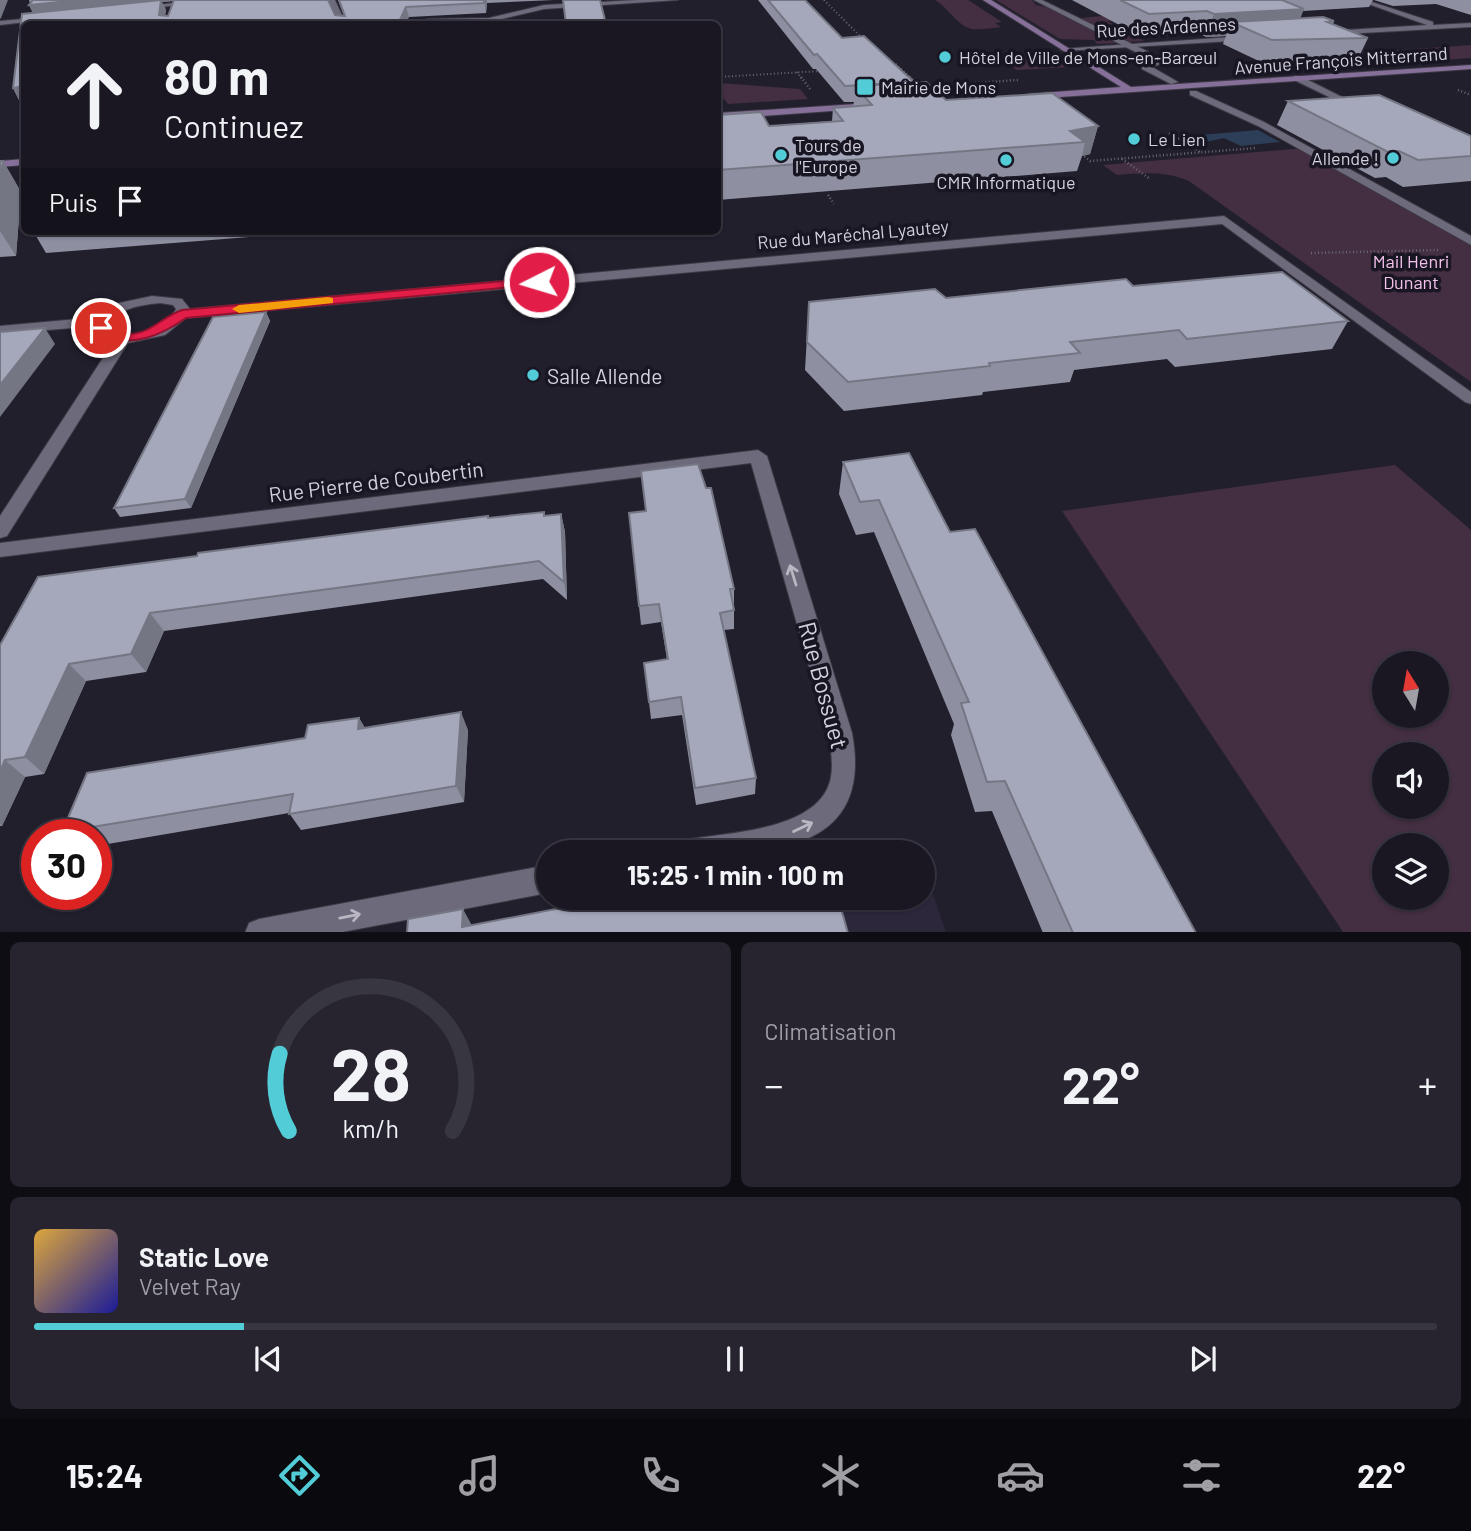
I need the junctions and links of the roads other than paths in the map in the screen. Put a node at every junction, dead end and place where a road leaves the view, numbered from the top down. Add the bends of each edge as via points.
1 (210, 0) edge
2 (332, 0) edge
3 (675, 0) edge
4 (986, 0) edge
5 (1037, 0) edge
6 (1360, 0) edge
7 (197, 1) edge
8 (173, 4) junction
9 (33, 8) edge
10 (134, 8) edge
11 (171, 16) edge
12 (57, 17) edge
13 (495, 18) junction
14 (22, 20) junction
15 (342, 21) edge
16 (427, 21) edge
17 (484, 21) edge
18 (0, 23) edge
19 (1471, 25) edge
20 (1439, 27) junction
21 (1325, 34) edge
22 (1260, 37) edge
23 (1127, 45) junction
24 (1064, 49) junction
25 (1471, 67) edge
26 (1322, 77) junction
27 (1297, 78) junction
28 (1174, 82) dead end
29 (1339, 85) dead end
30 (1129, 89) junction
31 (1194, 93) dead end
32 (1025, 96) edge
33 (870, 107) edge
34 (1372, 114) edge
35 (721, 117) edge
36 (21, 162) edge
37 (0, 164) edge
38 (1471, 241) edge
39 (182, 314) junction
40 (104, 321) junction
41 (0, 330) edge
42 (124, 338) junction
43 (1471, 399) edge
44 (758, 456) joint
45 (0, 531) edge
46 (0, 550) edge
47 (754, 840) edge
48 (536, 881) edge
49 (264, 932) edge

1 - 7 street
2 - 15 street
3 - 13 street via 555,6
4 - 24 main road
5 - 23 street
6 - 20 street
7 - 8 street
8 - 10 street
8 - 11 street
9 - 14 street
12 - 14 street
13 - 16 street
13 - 17 street
14 - 18 street
19 - 20 street
20 - 21 street
22 - 23 street, Rue des Ardennes
23 - 24 street, Rue des Ardennes
23 - 28 street via 1160,61 1145,67
24 - 30 main road
25 - 26 main road, Avenue François Mitterrand
26 - 27 main road, Avenue François Mitterrand
26 - 29 street
27 - 30 main road, Avenue François Mitterrand
27 - 34 street
30 - 32 main road, Avenue François Mitterrand
31 - 38 street via 1299,145
33 - 35 main road
36 - 37 main road
39 - 40 street via 180,303 155,299 122,308
39 - 42 street via 160,331
39 - 43 street, Rue du Maréchal Lyautey via 1224,220
40 - 41 street
40 - 42 street via 104,333
42 - 45 street
44 - 46 street, Rue Pierre de Coubertin
47 -> 44 street, Rue Bossuet via 786,834 824,814 837,798 844,775 840,733
49 -> 48 street

